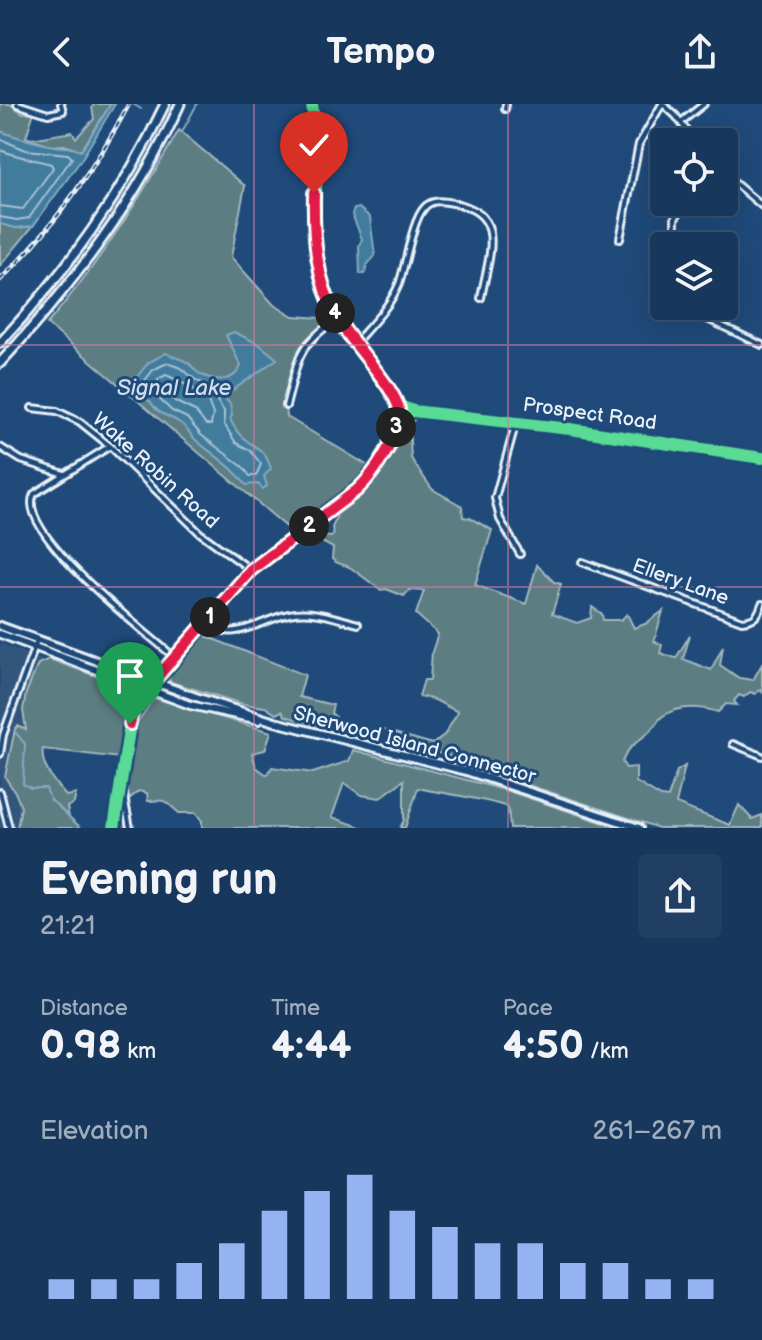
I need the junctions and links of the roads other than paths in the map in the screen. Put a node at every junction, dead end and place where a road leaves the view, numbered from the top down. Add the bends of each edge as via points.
1 (17, 104) edge
2 (61, 104) edge
3 (165, 104) edge
4 (180, 104) edge
5 (312, 104) edge
6 (662, 104) edge
7 (704, 104) edge
8 (681, 122) junction
9 (685, 128) edge
10 (738, 186) edge
11 (762, 206) edge
12 (676, 216) edge
13 (675, 225) dead end
14 (620, 239) dead end
15 (481, 298) dead end
16 (337, 319) junction
17 (709, 320) edge
18 (1, 341) edge
19 (354, 344) junction
20 (762, 345) edge
21 (0, 363) edge
22 (286, 406) dead end
23 (399, 406) junction
24 (32, 408) dead end
25 (413, 411) junction
26 (398, 419) junction
27 (516, 422) junction
28 (110, 446) junction
29 (0, 447) edge
30 (762, 458) edge
31 (65, 475) junction
32 (520, 554) dead end
33 (582, 562) dead end
34 (251, 570) junction
35 (762, 604) edge
36 (205, 623) junction
37 (358, 624) dead end
38 (0, 626) edge
39 (0, 634) edge
40 (36, 644) junction
41 (174, 657) junction
42 (153, 682) junction
43 (148, 689) junction
44 (275, 722) junction
45 (733, 744) dead end
46 (0, 754) edge
47 (762, 756) edge
48 (121, 784) junction
49 (0, 792) edge
50 (115, 826) edge
51 (129, 827) edge
52 (9, 828) edge
53 (639, 828) edge

1 - 2 street via 48,114 63,111
3 - 18 highway via 92,233
4 - 21 highway via 110,231
5 - 16 main road via 317,147 315,245
6 - 8 street
6 - 14 street via 639,144
7 - 8 street
8 - 9 street
10 - 11 street
12 - 13 street
15 - 19 street via 490,247 487,222 472,207 431,202 421,211 390,301
16 - 19 main road
16 - 22 street via 305,345
17 - 20 street
19 - 23 main road
23 - 25 street, Prospect Road
23 - 26 main road
24 - 28 street, Wake Robin Road via 57,411 80,422
25 - 26 street
25 - 27 street, Prospect Road
26 - 34 main road via 386,453 363,484
27 - 30 street, Prospect Road
27 - 32 street via 495,498
28 - 31 street
28 - 34 street, Wake Robin Road via 200,533
29 - 31 street
31 - 41 street via 34,494 34,518 79,574
33 - 35 street, Ellery Lane via 742,621 758,615
34 - 36 main road
36 - 37 street via 232,633 302,613
36 - 41 main road
38 - 40 main road, Sherwood Island Connector
39 - 40 main road, Sherwood Island Connector
40 - 42 main road, Sherwood Island Connector
40 - 43 main road, Sherwood Island Connector
40 - 46 street
41 - 42 main road
42 - 43 main road
42 - 44 main road, Sherwood Island Connector
43 - 44 main road, Sherwood Island Connector via 216,712
43 - 48 street via 133,710
44 - 53 main road, Sherwood Island Connector via 474,773
45 - 47 street
48 - 50 street
48 - 51 street
49 - 52 street
50 - 51 street

